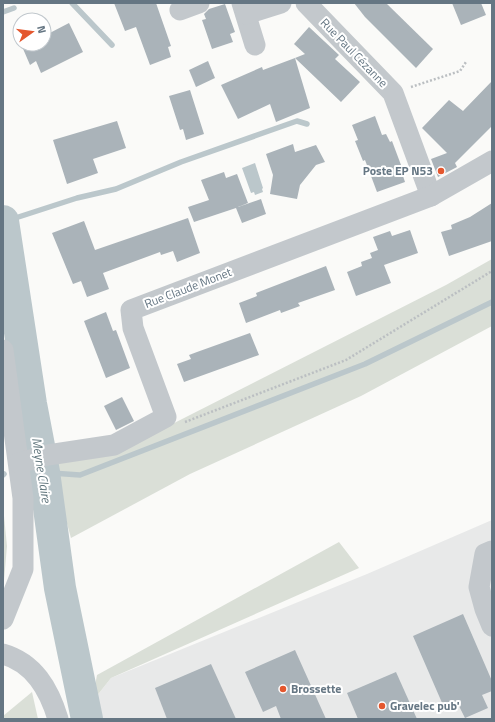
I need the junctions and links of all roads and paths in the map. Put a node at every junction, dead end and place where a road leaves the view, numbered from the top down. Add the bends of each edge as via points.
1 (199, 3) edge
2 (281, 3) edge
3 (306, 3) edge
4 (244, 8) edge
5 (180, 10) dead end
6 (255, 46) dead end
7 (466, 62) dead end
8 (393, 93) junction
9 (492, 161) edge
10 (431, 196) junction
11 (492, 271) edge
12 (3, 350) edge
13 (166, 417) junction
14 (33, 459) junction
15 (492, 551) edge
16 (3, 619) edge
17 (492, 626) edge
18 (3, 654) edge
19 (58, 719) edge

1 - 5 street
2 - 4 street
3 - 8 street, Rue Paul Cézanne
4 - 6 street
7 - 8 path via 460,71
8 - 10 street, Rue Paul Cézanne
9 - 10 street, Rue Claude Monet
10 - 13 street, Rue Claude Monet via 131,310 133,328
11 - 13 path via 346,360 182,423
12 - 14 street
13 - 14 street via 114,445
14 - 16 street via 23,498 23,569
15 - 17 street via 485,554 479,587
18 - 19 street via 16,657 34,671 51,696

